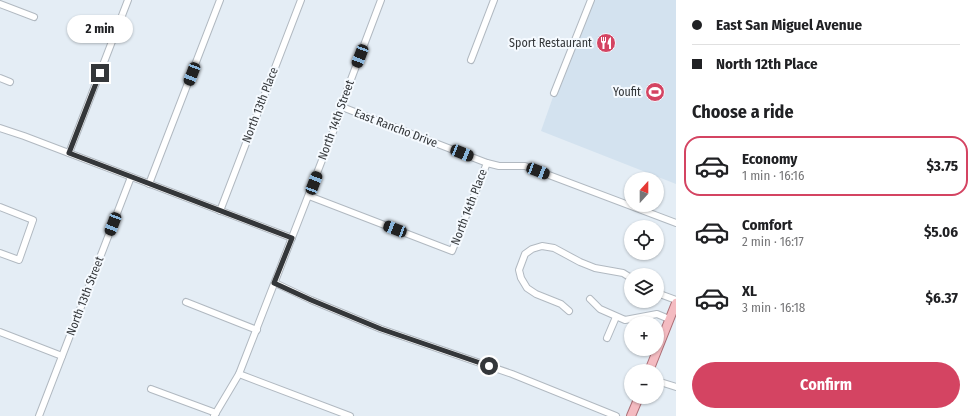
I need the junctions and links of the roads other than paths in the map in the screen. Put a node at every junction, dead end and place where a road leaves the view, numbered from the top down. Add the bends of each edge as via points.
1 (128, 0) edge
2 (220, 0) edge
3 (301, 0) edge
4 (381, 0) edge
5 (494, 0) edge
6 (591, 0) edge
7 (0, 4) edge
8 (34, 17) dead end
9 (471, 60) dead end
10 (0, 78) edge
11 (10, 82) dead end
12 (554, 93) dead end
13 (342, 107) junction
14 (0, 128) edge
15 (69, 153) junction
16 (486, 164) junction
17 (131, 177) junction
18 (149, 184) junction
19 (309, 196) junction
20 (0, 207) edge
21 (220, 211) junction
22 (676, 223) edge
23 (292, 238) junction
24 (0, 253) edge
25 (624, 274) edge
26 (274, 283) junction
27 (664, 296) edge
28 (590, 299) dead end
29 (186, 302) dead end
30 (676, 302) edge
31 (569, 311) dead end
32 (616, 317) junction
33 (669, 319) junction
34 (257, 330) junction
35 (0, 332) edge
36 (607, 338) dead end
37 (62, 356) junction
38 (652, 364) edge
39 (239, 374) junction
40 (664, 383) edge
41 (676, 387) edge
42 (151, 389) dead end
43 (636, 404) edge
44 (215, 415) edge
45 (39, 416) edge
46 (350, 416) edge
47 (616, 416) edge
48 (631, 416) edge

1 - 15 street
2 - 18 street
3 - 21 street, North 13th Place
4 - 13 street, North 14th Street
5 - 9 street
6 - 12 street
7 - 8 street
10 - 11 street
13 - 16 street, East Rancho Drive
13 - 19 street, North 14th Street
14 - 15 street
15 - 17 street
16 - 19 street, North 14th Place via 452,251
16 - 22 street, East Rancho Drive via 524,166
17 - 18 street
17 - 37 street, North 13th Street
18 - 21 street
19 - 23 street, North 14th Street
20 - 24 street via 34,220 18,260
21 - 23 street
23 - 26 street, North 14th Street
25 - 31 street via 595,268 554,248 542,246 532,249 525,254 519,270 521,278 527,288 561,304
26 - 34 street, North 14th Street
26 - 47 street via 381,329 512,374
27 - 30 street
28 - 32 street via 600,309
29 - 34 street
30 - 33 main road
32 - 33 street via 625,320 657,314
32 - 36 street
33 - 38 main road
34 - 39 street, North 14th Street
35 - 37 street
37 - 45 street, North 13th Street
39 - 44 street, North 14th Street
39 - 46 street
40 - 41 street
42 - 44 street
43 - 48 main road

